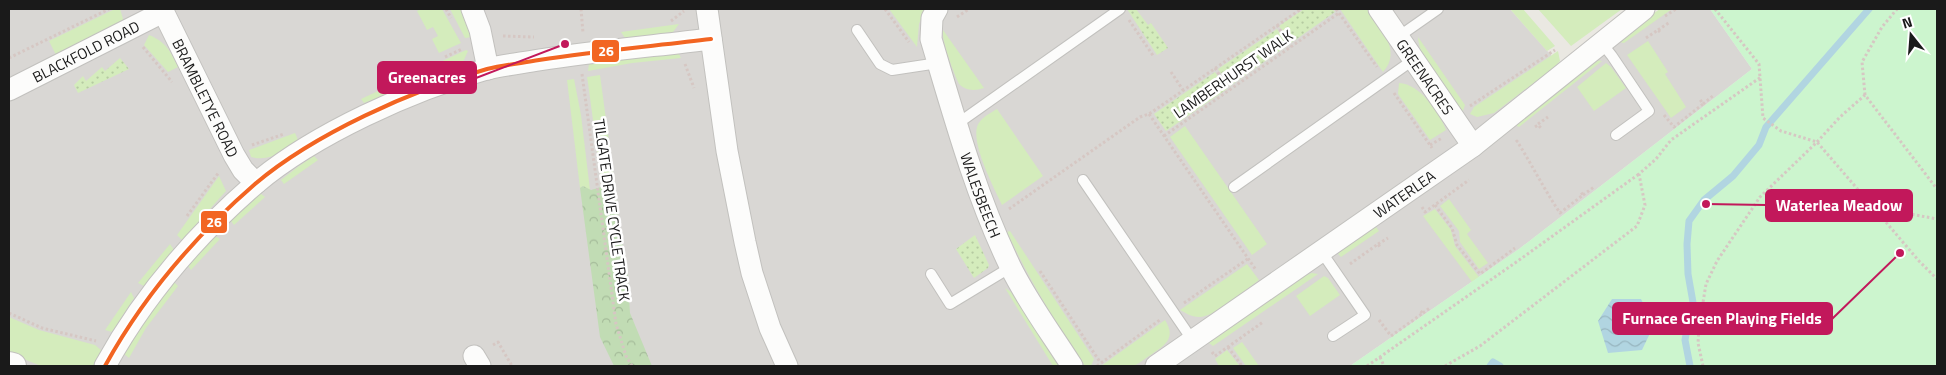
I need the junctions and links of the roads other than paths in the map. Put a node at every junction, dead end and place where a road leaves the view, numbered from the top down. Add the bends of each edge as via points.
1 (472, 9) edge
2 (707, 9) edge
3 (936, 9) edge
4 (1379, 9) edge
5 (1438, 9) edge
6 (1644, 9) edge
7 (162, 11) edge
8 (1124, 13) edge
9 (856, 30) dead end
10 (1398, 36) junction
11 (711, 39) junction
12 (1600, 42) junction
13 (1413, 60) junction
14 (938, 62) junction
15 (488, 69) junction
16 (9, 90) edge
17 (957, 124) junction
18 (1616, 135) dead end
19 (1473, 146) junction
20 (1084, 180) dead end
21 (256, 183) junction
22 (1234, 187) dead end
23 (1321, 251) junction
24 (1011, 267) junction
25 (931, 274) dead end
26 (1333, 336) dead end
27 (1193, 341) junction
28 (109, 359) edge
29 (9, 365) edge
30 (13, 366) edge
31 (787, 366) edge
32 (1072, 366) edge
33 (1156, 366) edge

1 - 15 street
2 - 11 street
3 - 14 street, WALESBEECH via 930,29
4 - 10 street, GREENACRES
5 - 10 lane
6 - 12 street, WATERLEA
7 - 16 street, BLACKFOLD ROAD
7 - 21 street, BRAMBLETYE ROAD via 234,155
8 - 17 lane
9 - 14 lane via 885,68 892,70
10 - 13 street, GREENACRES
11 - 15 street via 582,53
11 - 31 street via 727,151 752,273 770,328
12 - 18 lane via 1649,111
12 - 19 street, WATERLEA
13 - 19 street, GREENACRES
13 - 22 lane
14 - 17 street, WALESBEECH
15 - 21 street via 395,102 344,126
17 - 24 street, WALESBEECH via 983,205
19 - 23 street, WATERLEA
20 - 27 lane
21 - 28 street via 178,260 147,299
23 - 26 lane via 1365,315
23 - 27 street, WATERLEA
24 - 25 lane via 950,304
24 - 32 street, WALESBEECH
27 - 33 street, WATERLEA
29 - 30 street

